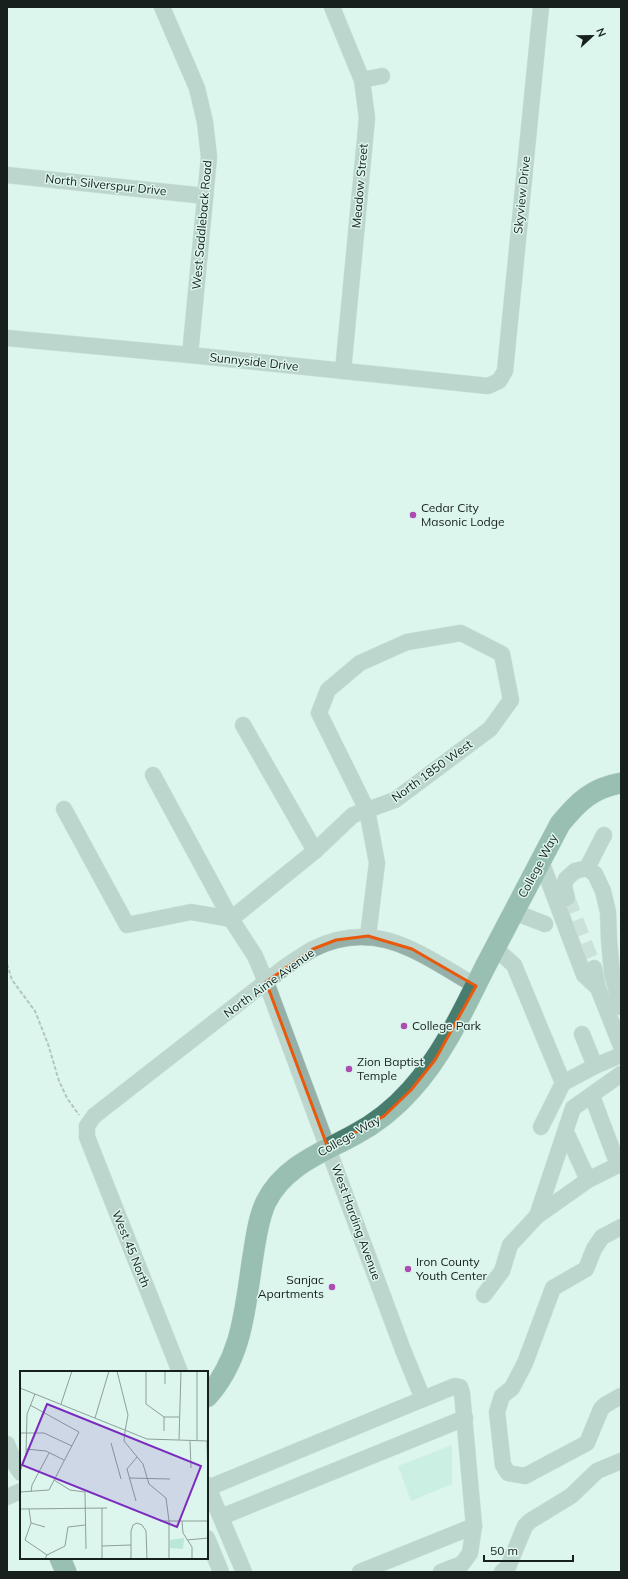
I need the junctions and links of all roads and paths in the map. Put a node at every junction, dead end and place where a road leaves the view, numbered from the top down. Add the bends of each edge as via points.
1 (162, 7) edge
2 (332, 7) edge
3 (541, 7) edge
4 (382, 76) dead end
5 (362, 80) junction
6 (7, 175) edge
7 (205, 196) junction
8 (7, 338) edge
9 (190, 355) junction
10 (343, 371) junction
11 (499, 381) joint
12 (243, 725) dead end
13 (153, 775) dead end
14 (621, 783) edge
15 (64, 809) dead end
16 (368, 810) junction
17 (604, 834) dead end
18 (315, 851) junction
19 (541, 861) junction
20 (586, 868) junction
21 (567, 898) tunnel mouth
22 (514, 912) junction
23 (231, 919) junction
24 (545, 924) dead end
25 (368, 936) junction
26 (495, 948) junction
27 (7, 964) edge
28 (594, 968) tunnel mouth
29 (266, 982) junction
30 (476, 986) junction
31 (598, 988) junction
32 (621, 1007) edge
33 (582, 1034) dead end
34 (621, 1046) edge
35 (621, 1055) edge
36 (595, 1066) junction
37 (621, 1074) edge
38 (563, 1083) junction
39 (592, 1096) junction
40 (87, 1126) junction
41 (541, 1127) dead end
42 (566, 1132) junction
43 (328, 1148) junction
44 (588, 1180) junction
45 (537, 1216) junction
46 (621, 1227) edge
47 (484, 1295) dead end
48 (180, 1371) edge
49 (208, 1396) edge
50 (621, 1396) edge
51 (423, 1399) junction
52 (464, 1418) junction
53 (7, 1444) edge
54 (621, 1461) edge
55 (20, 1472) edge
56 (208, 1486) edge
57 (20, 1491) edge
58 (7, 1497) edge
59 (221, 1517) junction
60 (474, 1526) junction
61 (208, 1540) edge
62 (60, 1559) edge
63 (460, 1568) edge
64 (66, 1572) edge
65 (221, 1572) edge
66 (244, 1572) edge
67 (360, 1572) edge
68 (441, 1572) edge
69 (502, 1572) edge

1 - 7 street, West Saddleback Road via 197,88 205,122 209,157
2 - 5 street, Meadow Street
3 - 11 street, Skyview Drive via 505,371
4 - 5 street
5 - 10 street, Meadow Street via 367,118
6 - 7 street, North Silverspur Drive
7 - 9 street, West Saddleback Road
8 - 9 street, Sunnyside Drive
9 - 10 street, Sunnyside Drive
10 - 11 street, Sunnyside Drive via 488,386
12 - 18 street
13 - 23 street, West Harding Avenue
14 - 19 main road, College Way via 590,794 574,806 560,824
15 - 23 street via 127,925 191,912
16 - 16 street, North 1850 West via 395,800 490,729 511,700 502,654 461,633 407,642 360,663 328,690 319,713
16 - 18 street, North 1850 West via 353,815
16 - 25 street via 377,863
17 - 20 street
18 - 23 street, North 1850 West
19 - 22 main road, College Way
19 - 31 street via 584,975
20 - 21 street via 575,871 566,879 564,887
20 - 32 street via 595,874 603,891 608,912 612,973
22 - 24 street
22 - 26 main road, College Way
23 - 29 street, West Harding Avenue via 255,956
25 - 29 street, North Aime Avenue via 336,940 312,949
25 - 30 street, North Aime Avenue via 412,949
26 - 30 main road, College Way
26 - 38 street via 514,965
27 - 40 path via 12,980 35,1011 67,1098
28 - 31 street
29 - 40 street, North Aime Avenue via 94,1116
29 - 43 street, West Harding Avenue
30 - 43 main road, College Way via 435,1060 411,1090 384,1116 355,1135
31 - 34 street
33 - 36 street
35 - 36 street
36 - 38 street
37 - 39 street
38 - 41 street
39 - 42 street via 573,1108
39 - 44 street via 618,1165
40 - 48 street, West 45 North via 87,1137
42 - 44 street
42 - 45 street
43 - 49 main road, College Way via 282,1178 266,1202 257,1232 241,1333 219,1384
43 - 51 street, West Harding Avenue
44 - 45 street
45 - 47 street via 510,1246 502,1271
46 - 50 street via 602,1237 586,1269 552,1288 525,1363 512,1388 502,1396 497,1412 503,1465 508,1473 525,1476 586,1443 601,1409
51 - 52 street via 455,1386 460,1387
51 - 56 street
52 - 59 street
52 - 60 street
53 - 55 street
54 - 69 street via 597,1471 571,1496 530,1521 525,1526 508,1567
56 - 59 street
57 - 58 street
59 - 66 street
60 - 63 street via 470,1553
60 - 67 street
61 - 65 street
62 - 64 main road
63 - 68 street

